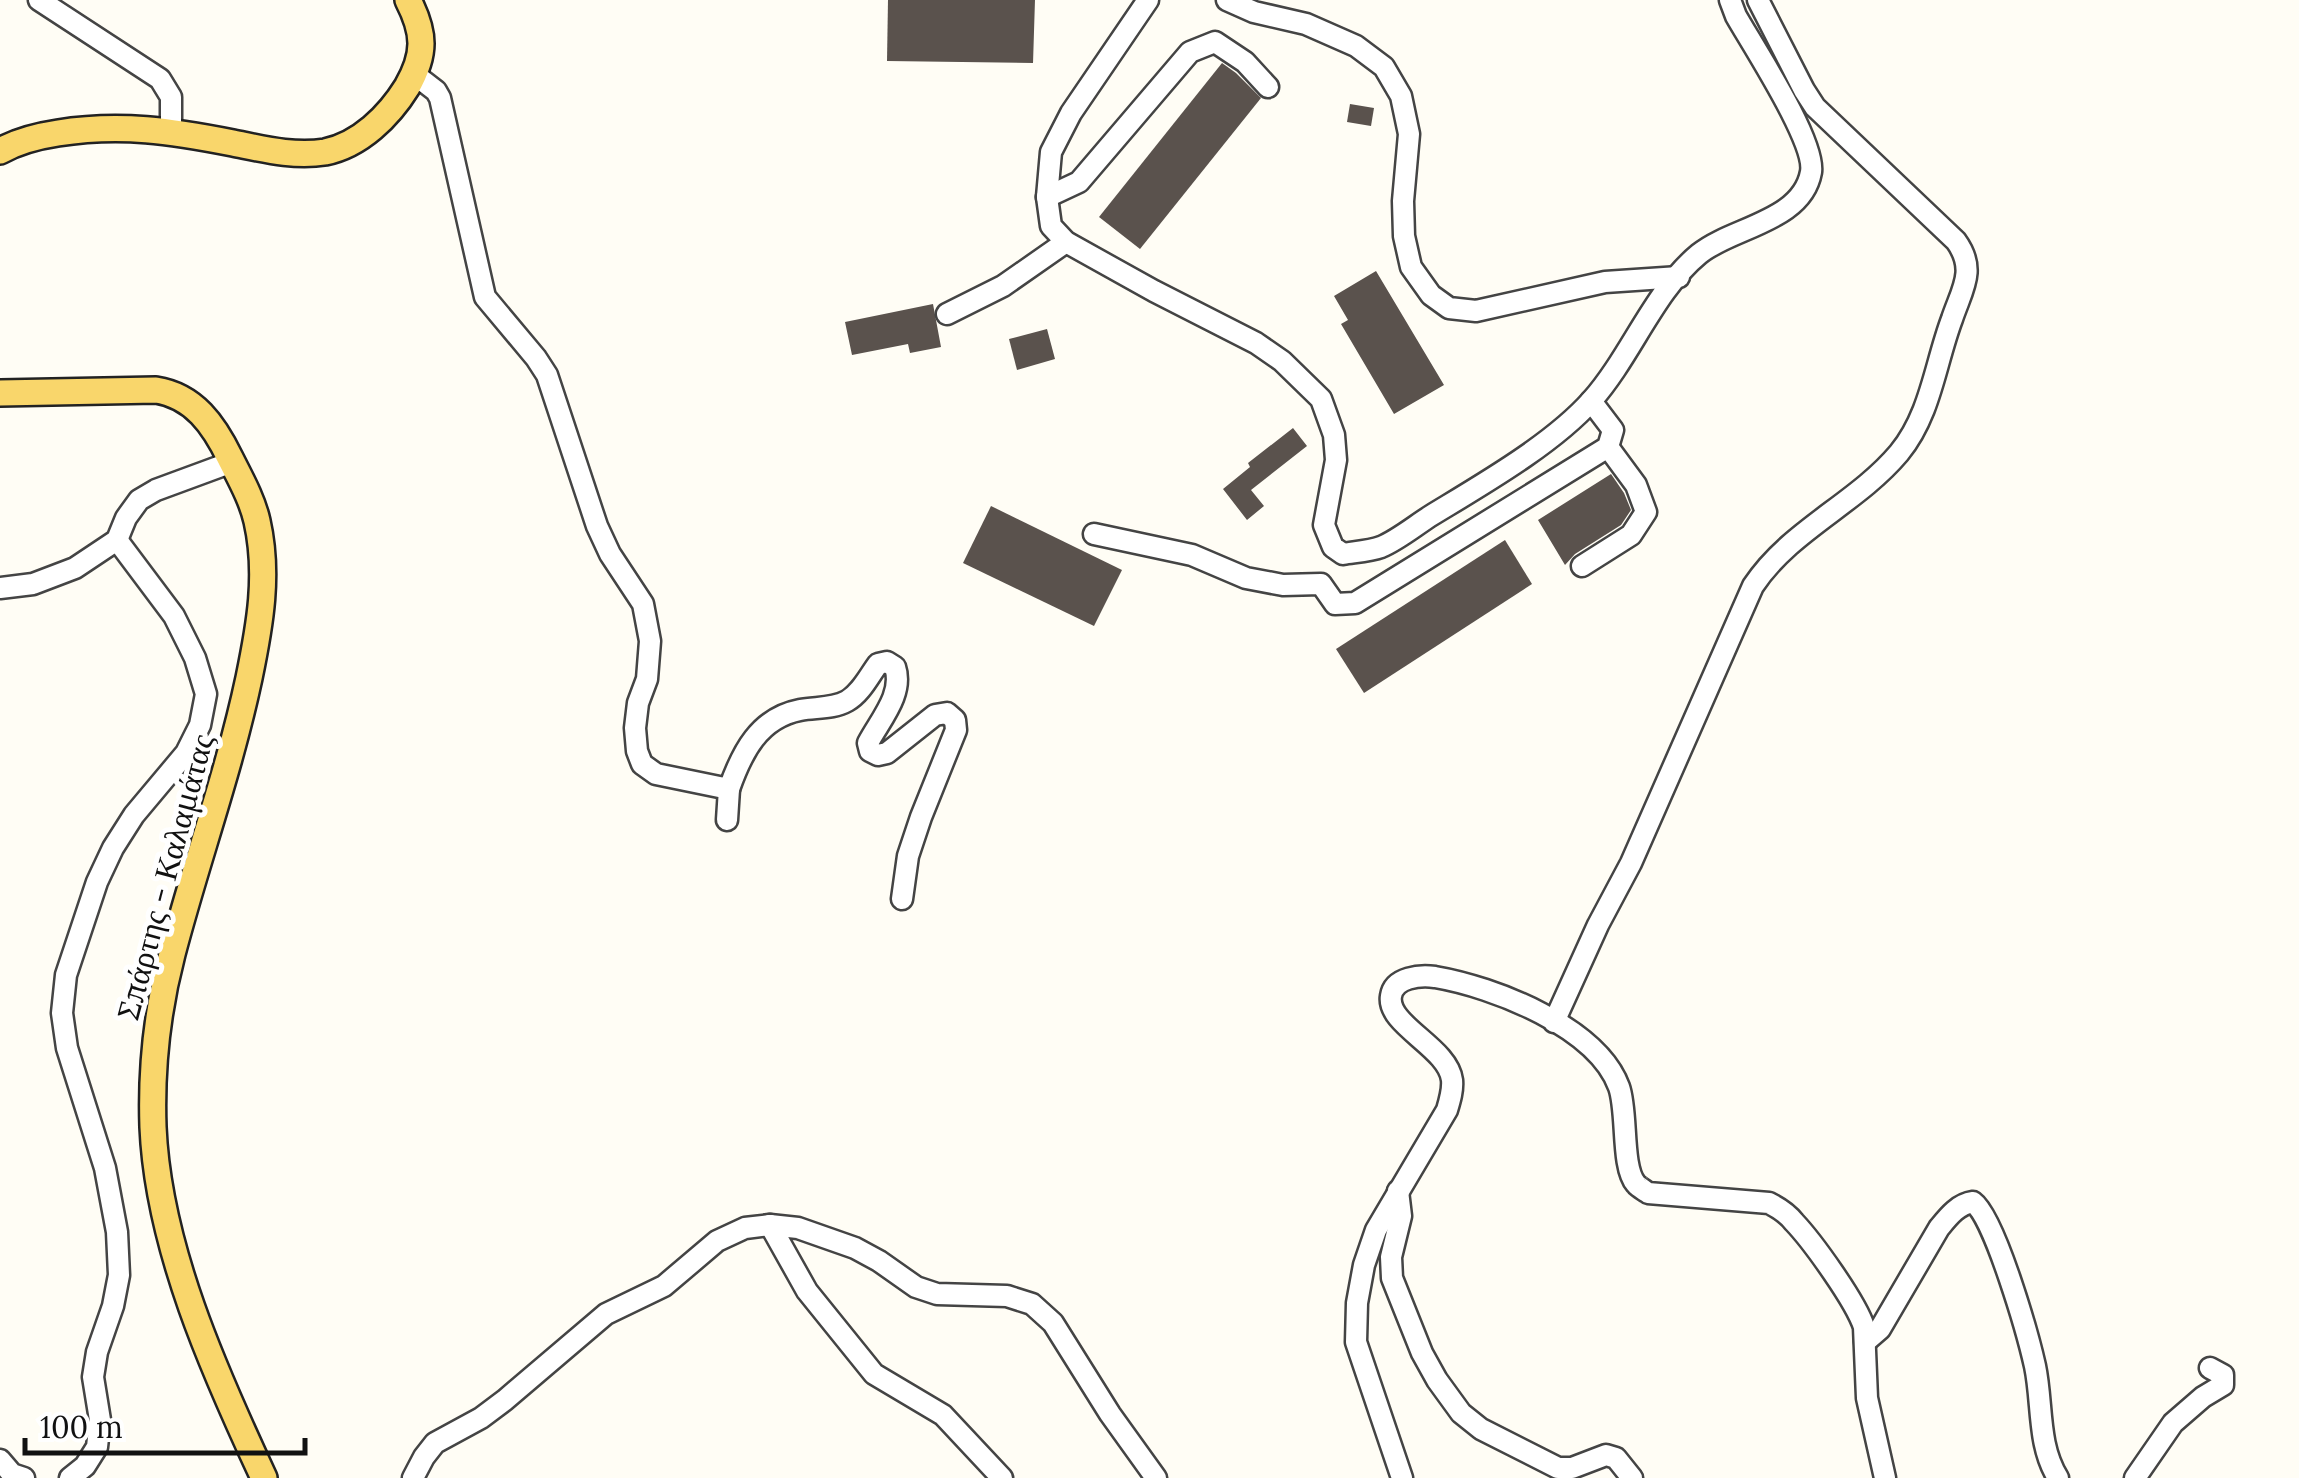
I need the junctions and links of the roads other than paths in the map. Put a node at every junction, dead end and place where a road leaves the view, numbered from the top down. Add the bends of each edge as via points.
1 (39, 0) edge
2 (408, 0) edge
3 (1148, 0) edge
4 (1228, 0) edge
5 (1730, 0) edge
6 (1758, 0) edge
7 (414, 74) junction
8 (1268, 87) dead end
9 (172, 131) junction
10 (0, 152) edge
11 (1047, 196) junction
12 (1066, 242) junction
13 (1679, 276) junction
14 (947, 314) dead end
15 (0, 393) edge
16 (1591, 401) junction
17 (1608, 446) junction
18 (232, 462) junction
19 (1459, 498) junction
20 (1477, 528) junction
21 (1094, 534) dead end
22 (116, 540) junction
23 (1344, 554) junction
24 (1582, 566) dead end
25 (1321, 584) junction
26 (0, 588) edge
27 (729, 789) junction
28 (727, 820) dead end
29 (902, 899) dead end
30 (1554, 1022) junction
31 (1398, 1191) junction
32 (770, 1225) junction
33 (1864, 1342) junction
34 (2210, 1368) dead end
35 (0, 1460) edge
36 (24, 1478) edge
37 (70, 1478) edge
38 (264, 1478) edge
39 (413, 1478) edge
40 (1002, 1478) edge
41 (1156, 1478) edge
42 (1402, 1478) edge
43 (1632, 1478) edge
44 (1885, 1478) edge
45 (2058, 1478) edge
46 (2134, 1478) edge

1 - 9 street via 160,80 171,97
2 - 7 main road via 422,36
3 - 11 street via 1071,113 1051,152
4 - 13 street via 1306,24 1384,67 1409,134 1403,201 1411,267 1449,308 1476,311 1605,282
5 - 13 street via 1796,123 1812,170 1785,211 1700,253
6 - 30 street via 1815,107 1956,241 1968,272 1935,380 1906,443 1789,544 1752,586
7 - 9 main road via 375,125 327,151 292,153
7 - 27 street via 440,98 485,297 547,374 597,526 643,604 650,642 636,728 642,764 656,774
8 - 11 street via 1214,42 1190,52 1079,182
9 - 10 main road via 85,128 23,140
11 - 12 street via 1050,226
12 - 14 street via 1003,286
12 - 23 street via 1256,342 1320,400 1336,460 1324,525 1333,547
13 - 16 street
15 - 18 main road, Σπάρτης - Καλαμάτας via 172,392 206,417
16 - 17 street via 1612,430
16 - 19 street via 1560,430
17 - 20 street
17 - 24 street via 1646,512 1632,535
18 - 22 street via 139,500
18 - 38 main road, Σπάρτης - Καλαμάτας via 256,516 264,588 260,625 160,1006 153,1130 164,1214 200,1330
19 - 20 street
19 - 23 street via 1380,547
20 - 25 street via 1355,603 1335,604
21 - 25 street via 1192,555 1246,578
22 - 26 street via 75,568
22 - 37 street via 174,616 206,694 186,753 113,848 66,975 67,1048 104,1168 120,1275 93,1376 97,1447
23 - 25 street
27 - 28 street
27 - 29 street via 750,741 767,724 783,714 849,700 878,664 896,667 896,690 870,751 887,753 935,715 947,713 956,730 920,817
30 - 31 street via 1508,996 1463,982 1428,976 1395,987 1393,1010 1445,1061 1452,1077 1447,1110
30 - 33 street via 1606,1061 1619,1087 1636,1184 1658,1196 1756,1200 1782,1209 1850,1298
31 - 42 street via 1364,1266 1356,1342
31 - 43 street via 1392,1278 1422,1353 1461,1413 1558,1468 1606,1454
32 - 39 street via 717,1241 664,1286 606,1314 506,1400 436,1443
32 - 40 street via 807,1291 874,1374 943,1415
32 - 41 street via 855,1248 937,1294 1007,1296 1032,1304 1053,1323
33 - 44 street via 1866,1398
33 - 45 street via 1880,1329 1938,1228 1966,1203 1979,1206 2013,1289 2035,1367 2043,1440
34 - 46 street via 2223,1375 2223,1385 2173,1423
35 - 36 street

